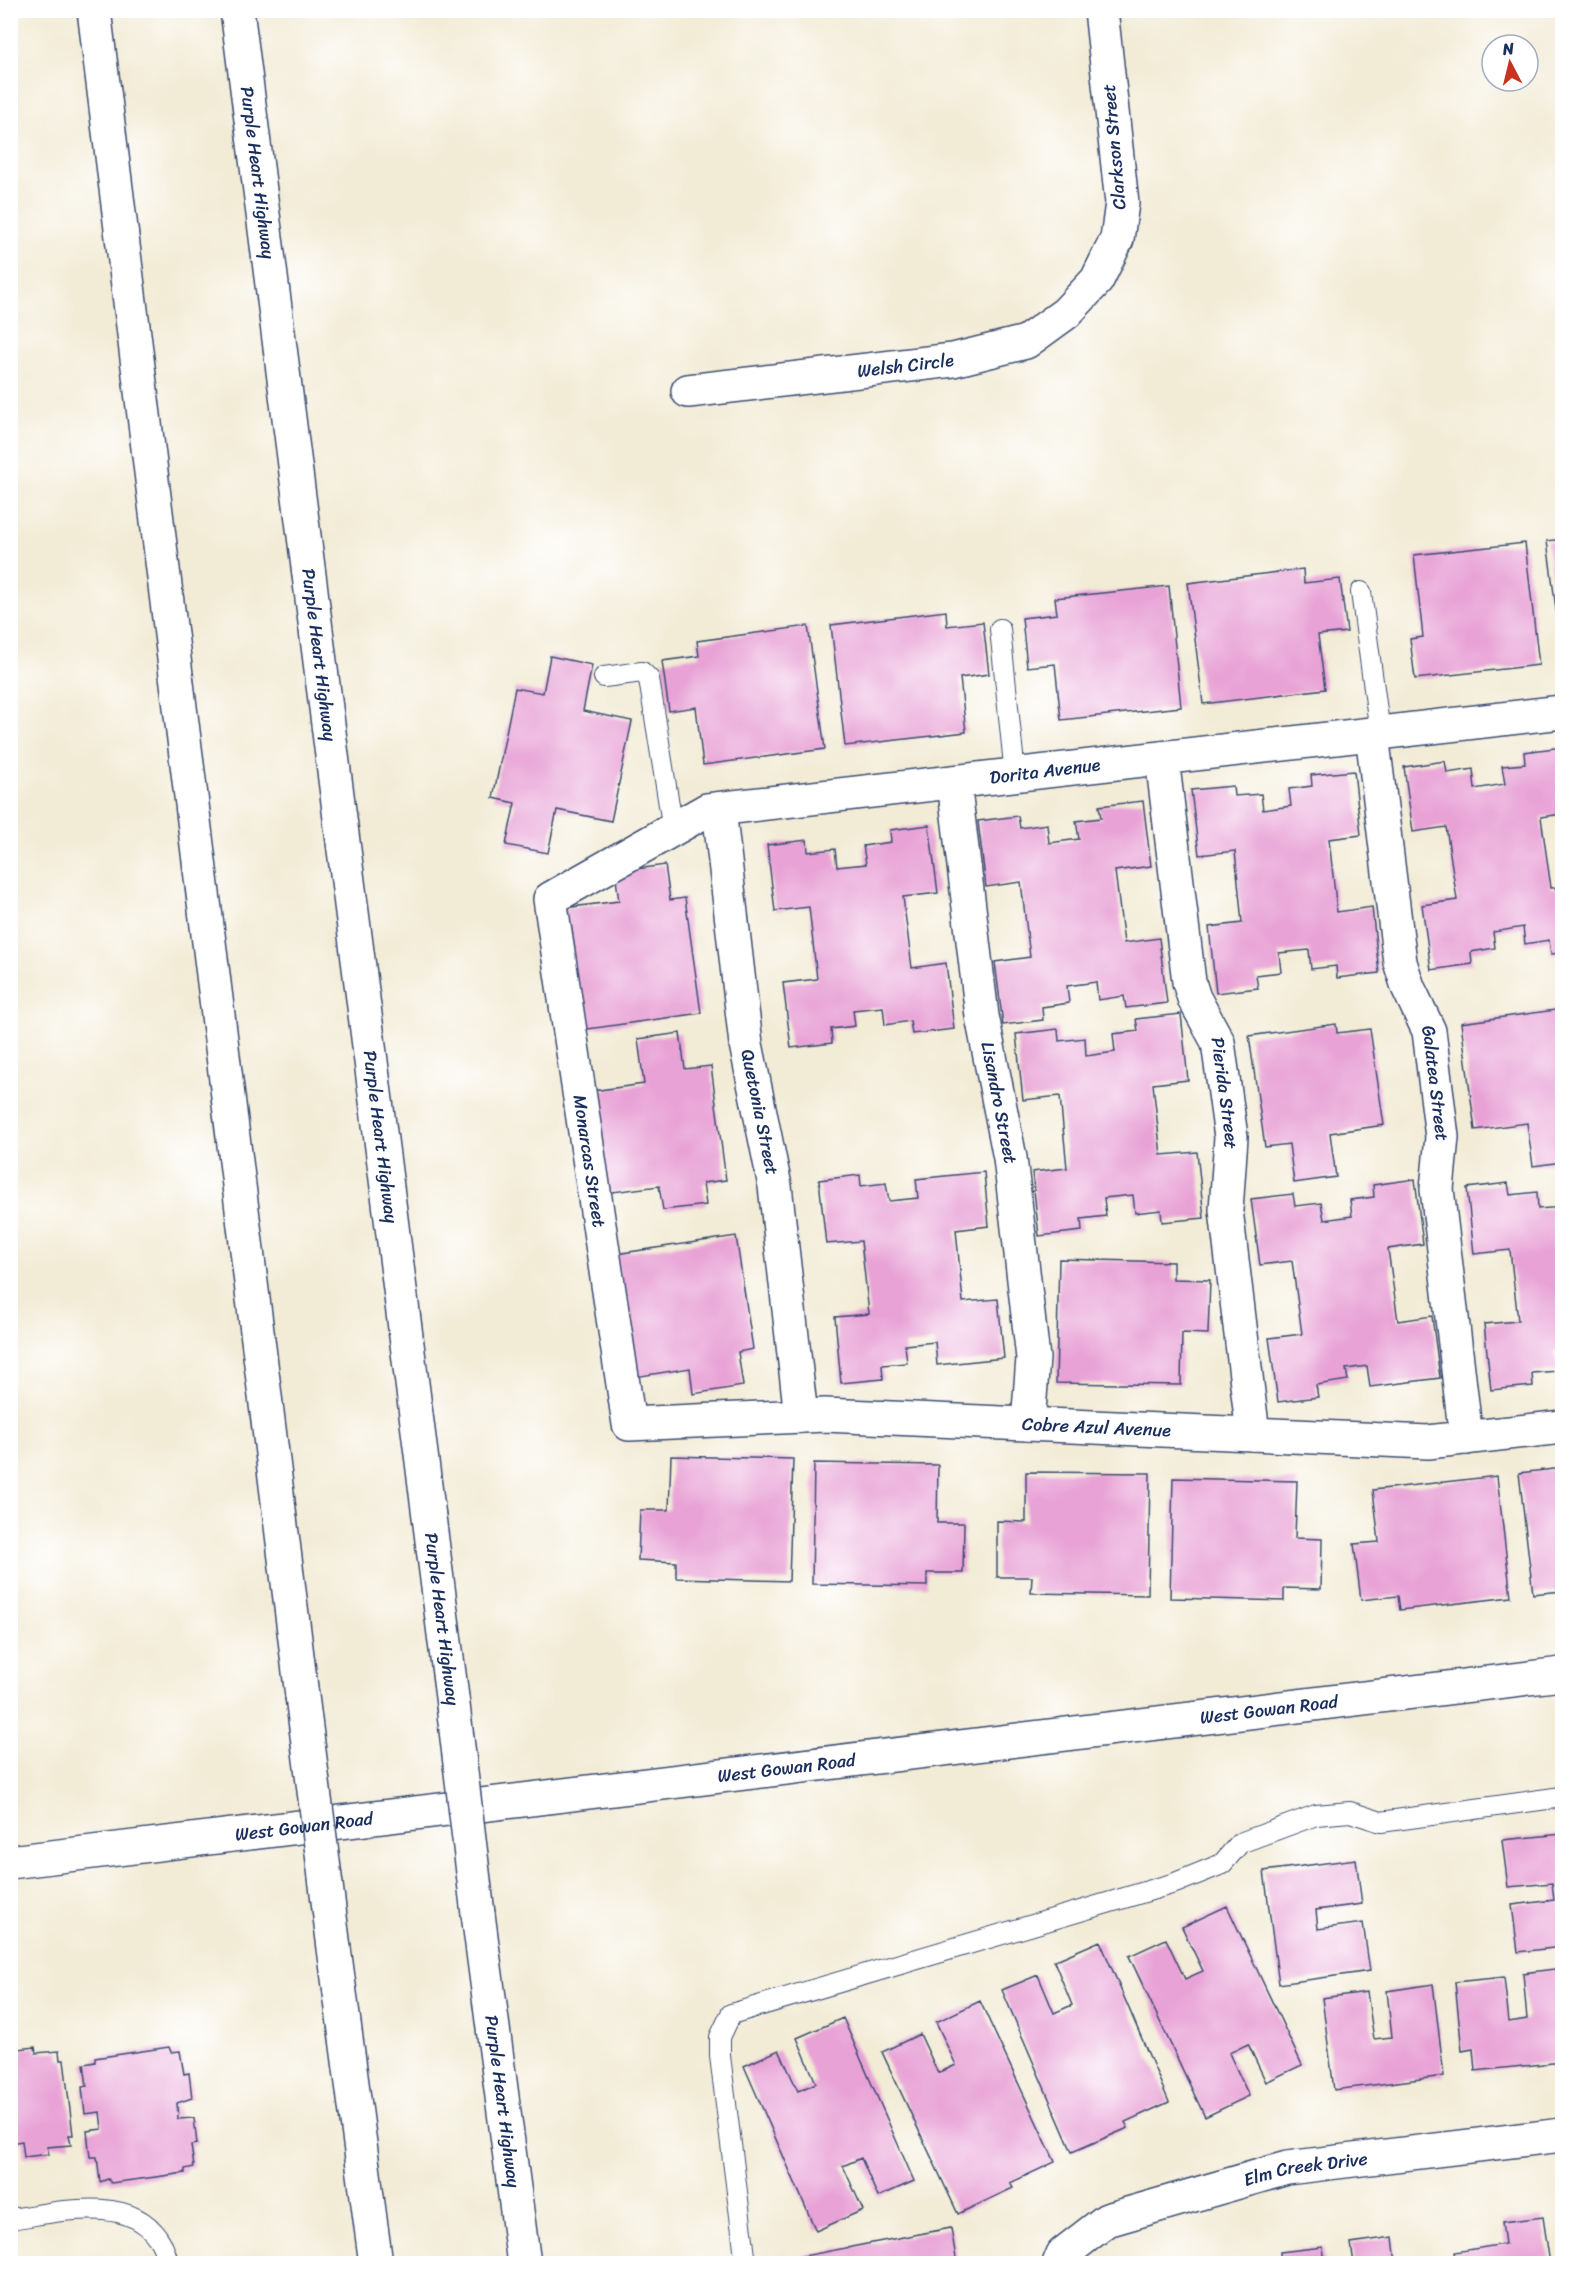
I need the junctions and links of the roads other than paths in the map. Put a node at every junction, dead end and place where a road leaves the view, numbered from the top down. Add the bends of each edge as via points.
1 (94, 10) edge
2 (237, 10) edge
3 (1101, 10) edge
4 (1097, 280) joint
5 (688, 391) dead end
6 (1361, 592) dead end
7 (1000, 629) dead end
8 (604, 677) dead end
9 (1563, 712) edge
10 (1376, 733) junction
11 (1162, 758) junction
12 (1015, 774) junction
13 (954, 782) junction
14 (719, 809) junction
15 (673, 830) junction
16 (550, 898) joint
17 (801, 1416) junction
18 (629, 1424) joint
19 (1028, 1424) junction
20 (1563, 1427) edge
21 (1253, 1434) junction
22 (1466, 1438) junction
23 (1563, 1674) edge
24 (1563, 1797) edge
25 (10, 1862) edge
26 (1563, 2135) edge
27 (10, 2219) edge
28 (1061, 2259) edge
29 (169, 2264) edge
30 (376, 2264) edge
31 (524, 2264) edge
32 (746, 2264) edge

1 - 30 main road, bridge
2 - 31 main road, Purple Heart Highway, bridge
3 - 4 main road, Clarkson Street via 1122,203 1117,239
4 - 5 main road, Welsh Circle via 1066,313 1026,342 953,360
6 - 10 lane
7 - 12 lane
8 - 15 lane via 642,672 649,680
9 - 10 main road, Dorita Avenue
10 - 11 main road, Dorita Avenue
10 - 22 main road, Galatea Street via 1400,962 1430,1031 1443,1137 1437,1189
11 - 12 main road, Dorita Avenue
11 - 21 main road, Pierida Street via 1189,981 1218,1042 1231,1137 1226,1210
12 - 13 main road, Dorita Avenue
13 - 14 main road, Dorita Avenue
13 - 19 main road, Lisandro Street via 982,1016 1010,1158 1033,1358
14 - 15 main road, Dorita Avenue via 707,810
14 - 17 main road, Quetonia Street via 746,1044 775,1186
15 - 16 main road, Dorita Avenue
16 - 18 main road, Monarcas Street
17 - 18 main road, Cobre Azul Avenue
17 - 19 main road, Cobre Azul Avenue
19 - 21 main road, Cobre Azul Avenue
20 - 22 main road, Cobre Azul Avenue
21 - 22 main road, Cobre Azul Avenue via 1428,1442
23 - 25 main road, West Gowan Road
24 - 32 lane via 1381,1822 1350,1812 1316,1815 1240,1843 1222,1864 1175,1883 731,2014 720,2037 720,2056
26 - 28 main road, Elm Creek Drive via 1287,2168 1107,2220
27 - 29 lane via 96,2208 133,2217 158,2237

